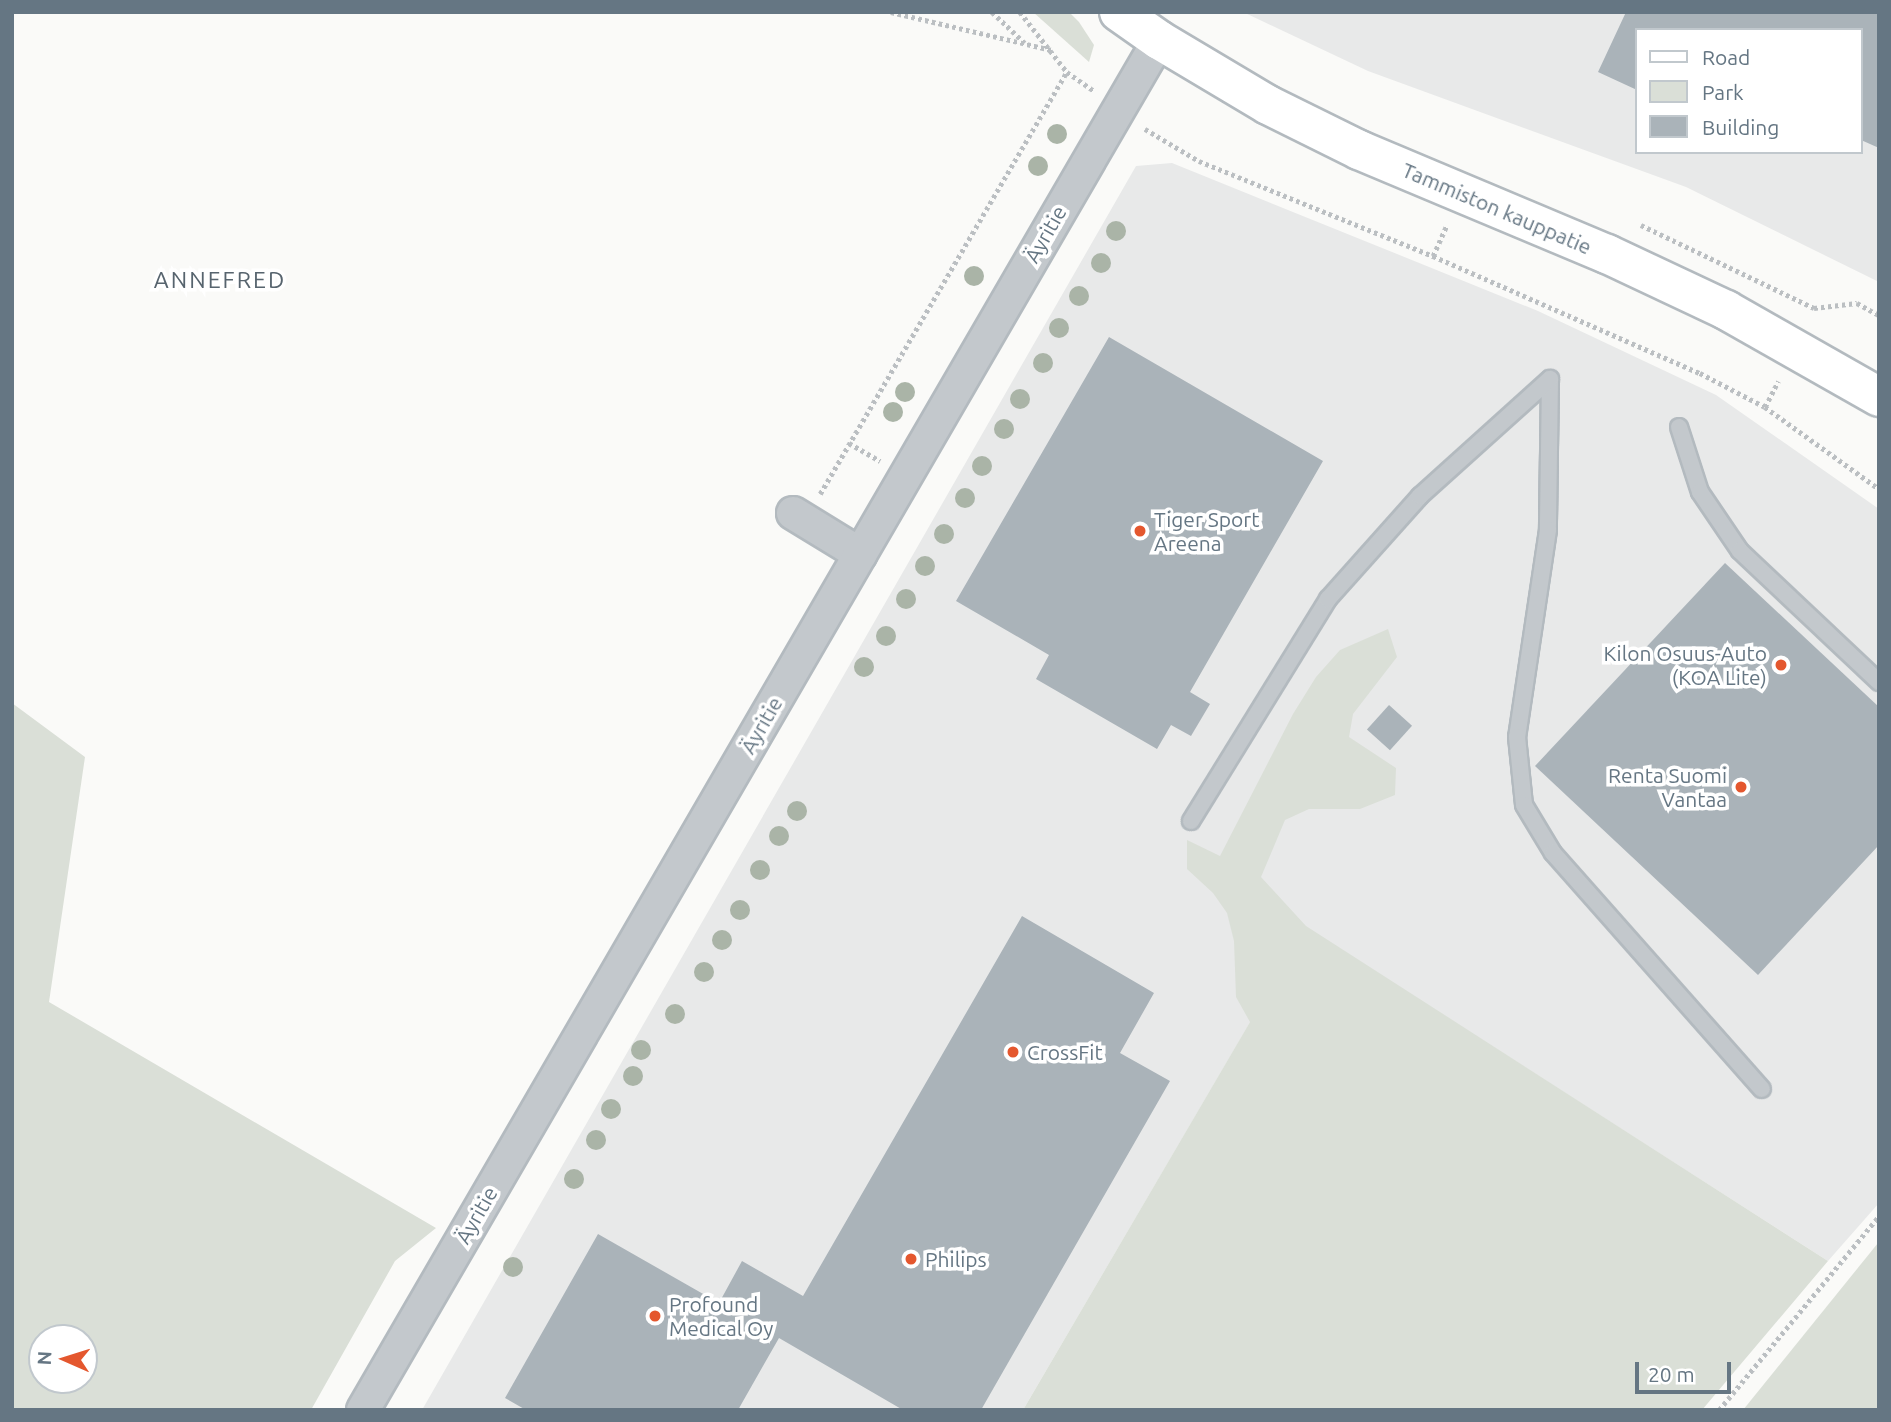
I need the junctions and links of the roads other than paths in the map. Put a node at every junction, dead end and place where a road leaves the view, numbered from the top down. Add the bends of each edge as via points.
1 (1119, 12) edge
2 (1159, 40) junction
3 (1879, 397) edge
4 (1679, 427) dead end
5 (799, 517) road end
6 (860, 554) junction
7 (1879, 682) edge
8 (1191, 821) dead end
9 (1762, 1089) dead end
10 (363, 1410) edge

1 - 2 main road, Tammiston kauppatie
2 - 3 main road, Tammiston kauppatie via 1268,105 1359,150 1607,254 1726,310
2 - 6 street, Äyritie
4 - 7 lane via 1700,492 1740,551
5 - 6 street
6 - 10 street, Äyritie
8 - 9 lane via 1328,599 1420,496 1550,379 1548,530 1517,737 1524,805 1553,853

